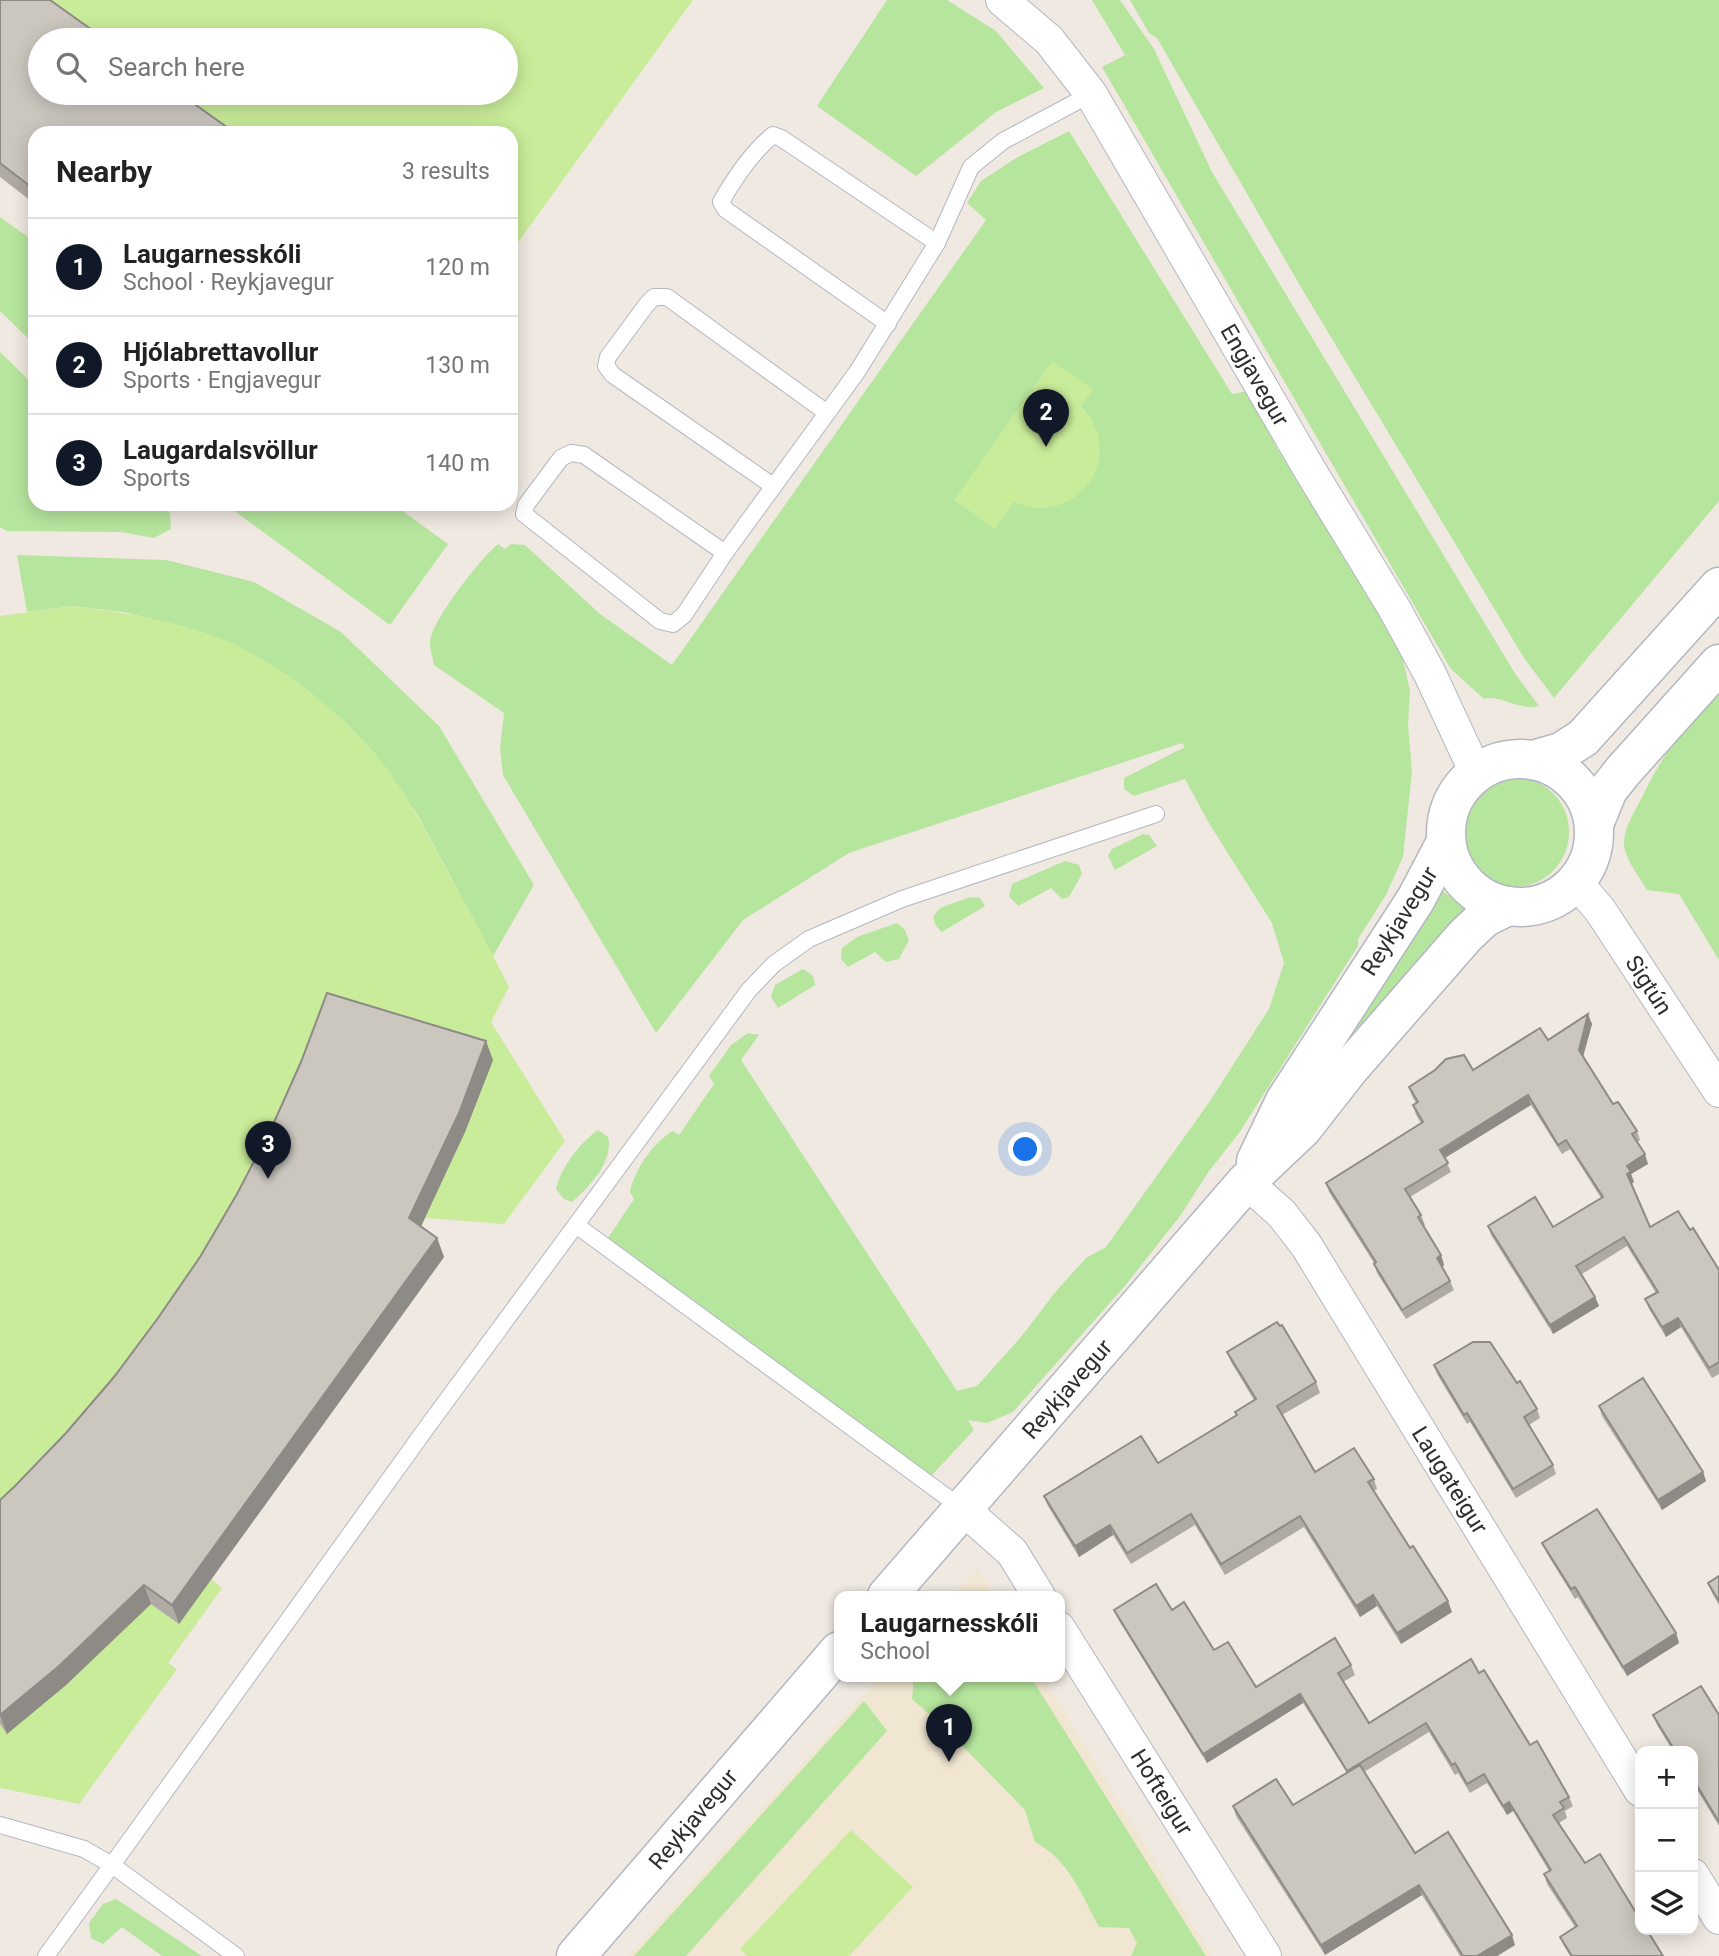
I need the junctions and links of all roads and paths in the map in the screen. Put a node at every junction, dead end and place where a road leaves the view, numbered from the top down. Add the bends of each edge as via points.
1 (1002, 0) edge
2 (1091, 94) junction
3 (937, 243) junction
4 (888, 324) junction
5 (827, 413) junction
6 (774, 486) junction
7 (725, 553) junction
8 (1719, 587) edge
9 (1719, 664) edge
10 (1533, 760) junction
11 (1476, 772) junction
12 (1156, 814) dead end
13 (1594, 824) junction
14 (1446, 842) junction
15 (1576, 882) junction
16 (1507, 906) junction
17 (1719, 1091) edge
18 (1246, 1182) junction
19 (576, 1225) junction
20 (963, 1509) junction
21 (891, 1591) edge
22 (1036, 1591) edge
23 (1065, 1638) edge
24 (834, 1657) edge
25 (1635, 1782) edge
26 (0, 1825) edge
27 (112, 1865) junction
28 (1698, 1883) edge
29 (1719, 1918) edge
30 (46, 1956) edge
31 (236, 1956) edge
32 (576, 1956) edge
33 (1265, 1956) edge

1 - 2 street, Engjavegur via 1049,40
2 - 3 lane via 1003,141 971,167
2 - 11 street, Engjavegur via 1394,608
3 - 4 lane
3 - 4 lane via 773,135 727,191 721,202 726,210
4 - 5 lane
5 - 6 lane
5 - 6 lane via 667,297 654,297 647,303 606,366
6 - 7 lane
7 - 7 lane via 684,615 673,624 660,621 524,514 561,458 571,453 584,455
8 - 10 street via 1583,738 1562,752
9 - 13 street via 1608,790
10 - 11 street via 1513,759
10 - 13 street via 1567,775 1580,789
11 - 14 street via 1451,803
12 - 19 lane via 902,899 809,939 774,964 749,990
13 - 15 street via 1591,854
14 - 16 street via 1460,877 1481,896
14 - 18 street, Reykjavegur via 1416,899 1285,1101
15 - 16 street via 1545,903
15 - 17 street, Sigtún via 1600,910
16 - 18 street, Reykjavegur via 1484,918 1465,936 1303,1128
18 - 20 street, Reykjavegur
18 - 25 street, Laugateigur via 1282,1214 1306,1245
19 - 20 lane
19 - 27 lane
20 - 21 street, Reykjavegur
20 - 22 street via 1012,1552
23 - 33 street, Hofteigur
24 - 32 street, Reykjavegur
26 - 27 lane via 84,1849
27 - 30 lane
27 - 31 lane
28 - 29 street

